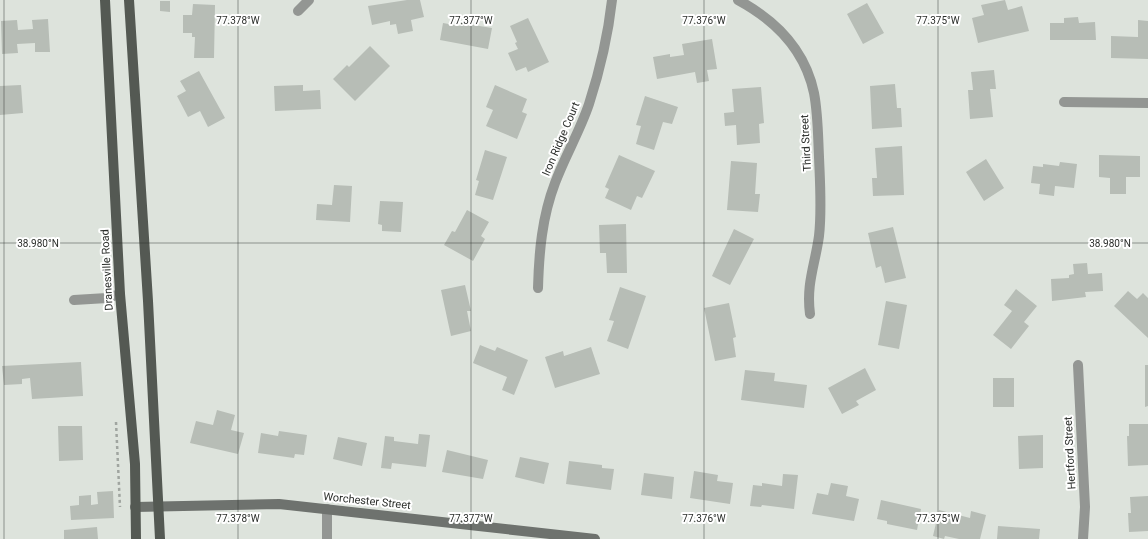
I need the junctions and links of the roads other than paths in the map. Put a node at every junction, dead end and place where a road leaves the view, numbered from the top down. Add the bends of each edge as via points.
1 (105, 0) edge
2 (129, 0) edge
3 (309, 0) edge
4 (612, 0) edge
5 (738, 0) edge
6 (298, 12) dead end
7 (1064, 102) dead end
8 (1148, 103) edge
9 (538, 288) dead end
10 (120, 294) junction
11 (74, 300) dead end
12 (810, 314) dead end
13 (1078, 365) dead end
14 (158, 506) junction
15 (135, 507) junction
16 (327, 509) junction
17 (523, 535) edge
18 (136, 539) edge
19 (160, 539) edge
20 (327, 539) edge
21 (595, 539) edge
22 (1083, 539) edge

1 - 10 main road, Dranesville Road
2 - 14 main road
3 - 6 street
4 - 9 street, Iron Ridge Court via 602,61 588,106 555,184 543,226
5 - 12 street, Third Street via 760,12 794,47 814,93 821,208 809,278
7 - 8 street
10 - 11 street via 107,298
10 - 15 main road, Dranesville Road via 135,464
13 - 22 street, Hertford Street via 1085,507
14 - 15 street, Worchester Street
14 - 16 street, Worchester Street via 279,504
14 - 19 main road
15 - 18 main road, Dranesville Road
16 - 17 street, Worchester Street
16 - 20 street
17 - 21 street, Worchester Street

